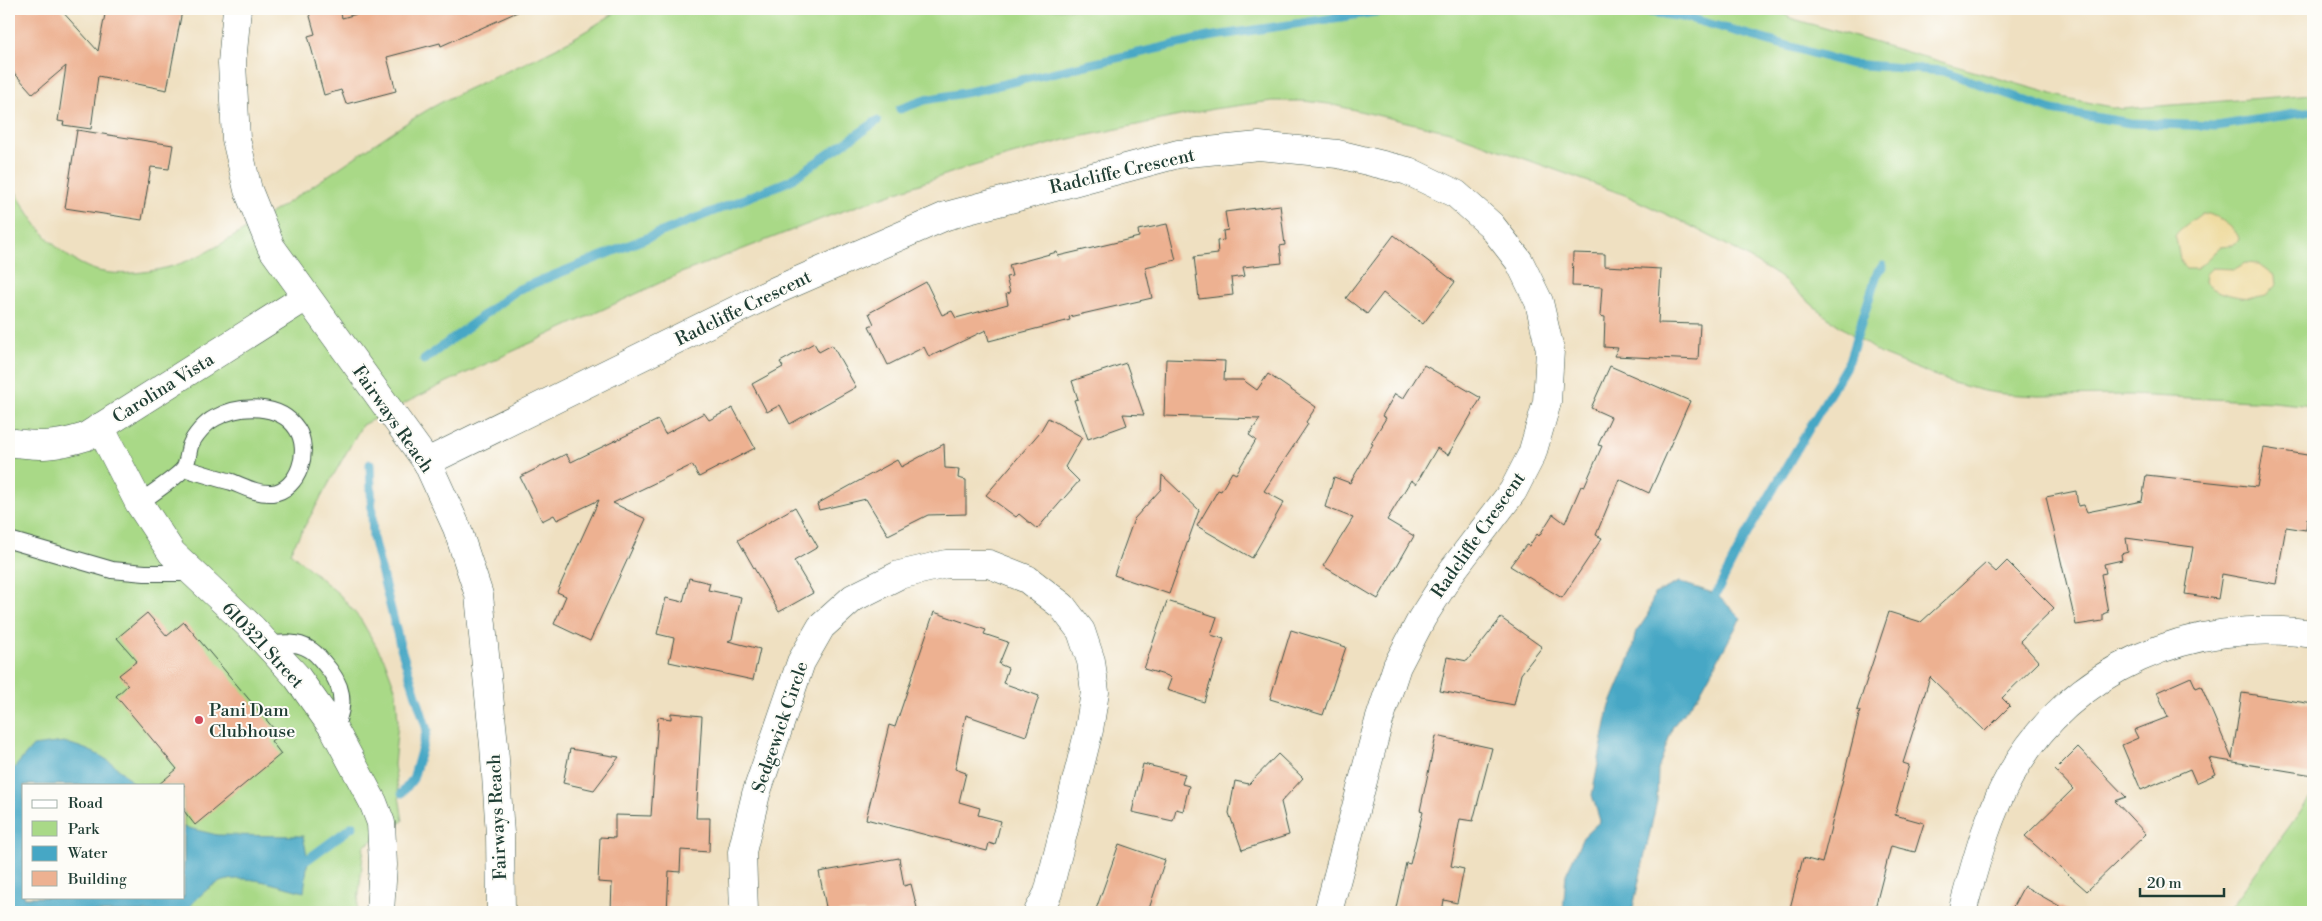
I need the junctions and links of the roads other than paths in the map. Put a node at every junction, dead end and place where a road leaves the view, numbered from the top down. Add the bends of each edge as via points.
1 (237, 9) edge
2 (306, 297) junction
3 (100, 427) junction
4 (9, 442) edge
5 (428, 462) junction
6 (184, 468) junction
7 (139, 503) junction
8 (9, 540) edge
9 (192, 572) junction
10 (2313, 634) edge
11 (380, 912) edge
12 (501, 912) edge
13 (744, 912) edge
14 (1038, 912) edge
15 (1328, 912) edge
16 (1962, 912) edge

1 - 2 street, Fairways Reach via 232,63 236,139 242,165 270,247
2 - 3 street, Carolina Vista
2 - 5 street, Fairways Reach
3 - 4 street, Carolina Vista via 61,444 43,446
3 - 7 street, 610321 Street
5 - 12 street, Fairways Reach via 457,528 479,595 494,745
5 - 15 street, Radcliffe Crescent via 777,290 946,216 1169,156 1259,146 1338,154 1408,171 1456,194 1492,225 1514,254 1540,302 1550,350 1547,402 1532,454 1513,491 1452,571 1397,666
6 - 6 lane via 254,491 273,493 290,485 300,470 303,447 298,430 286,416 260,407 238,409 204,426 191,444
6 - 7 lane
7 - 9 street, 610321 Street via 172,553
8 - 9 lane via 112,570
9 - 11 street, 610321 Street via 297,677 334,730 374,802 381,823
10 - 16 street via 2267,630 2225,633 2180,642 2138,658 2100,678 2063,706 2010,776 1989,821
13 - 14 street, Sedgewick Circle via 742,852 756,794 801,662 822,627 853,598 899,575 946,564 989,564 1027,579 1062,606 1081,631 1091,661 1095,692 1089,730 1048,893

